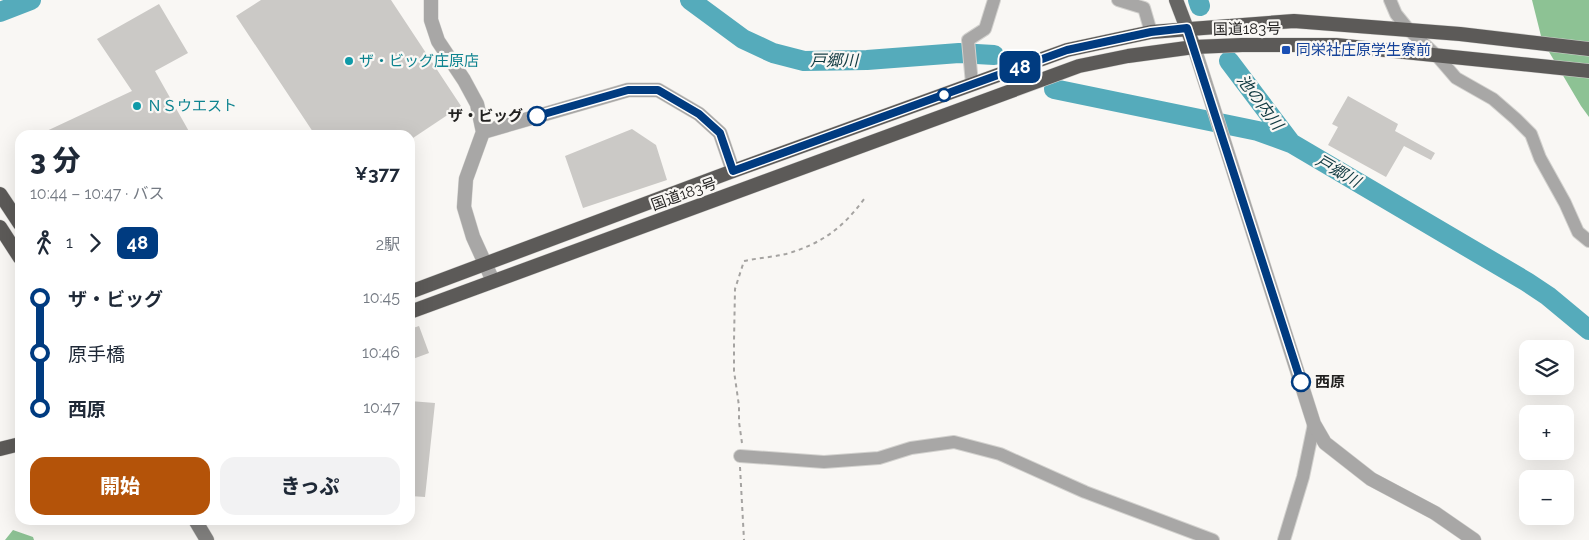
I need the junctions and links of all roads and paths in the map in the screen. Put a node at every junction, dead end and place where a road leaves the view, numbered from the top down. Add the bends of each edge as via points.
1 (431, 0) edge
2 (994, 0) edge
3 (1118, 0) edge
4 (1176, 0) edge
5 (1390, 0) edge
6 (1187, 28) junction
7 (1409, 30) junction
8 (1151, 32) junction
9 (1194, 47) junction
10 (1589, 49) edge
11 (1437, 56) junction
12 (1589, 71) edge
13 (972, 84) junction
14 (483, 132) junction
15 (733, 171) junction
16 (0, 194) edge
17 (864, 200) dead end
18 (15, 216) edge
19 (0, 228) edge
20 (1589, 241) edge
21 (15, 250) edge
22 (486, 263) junction
23 (493, 281) junction
24 (415, 290) edge
25 (415, 310) edge
26 (1314, 424) junction
27 (15, 445) edge
28 (0, 449) edge
29 (740, 456) junction
30 (199, 525) edge
31 (207, 540) edge
32 (744, 540) edge
33 (1212, 540) edge
34 (1284, 540) edge
35 (1474, 540) edge

1 - 14 street via 431,20 438,41 477,104
2 - 13 street via 985,29 968,40
3 - 8 street via 1144,8
4 - 6 main road
5 - 7 street
6 - 7 highway, 国道183号 via 1294,21
6 - 8 highway, 国道183号
6 - 9 main road
7 - 10 highway, 国道183号
7 - 11 street
8 - 13 highway, 国道183号 via 1067,50
9 - 11 highway, 国道183号 via 1336,45
9 - 23 highway, 国道183号 via 1079,66
9 - 26 street
11 - 12 highway, 国道183号
11 - 20 street via 1456,78 1493,99 1531,134 1578,232
13 - 15 highway, 国道183号
14 - 15 street via 628,90 658,90 699,114 720,133
14 - 22 street via 466,179 464,207 473,237
15 - 22 highway, 国道183号
16 - 18 highway
17 - 29 path via 836,231 809,246 786,254 744,261 735,297 734,371 742,447
19 - 21 highway
22 - 23 street
22 - 24 highway, 国道183号
23 - 25 highway, 国道183号
26 - 34 street via 1303,477
26 - 35 street via 1325,444 1371,479 1435,513
27 - 28 highway
29 - 32 path
29 - 33 street via 824,462 879,458 911,448 954,442 1000,454 1084,492
30 - 31 main road

